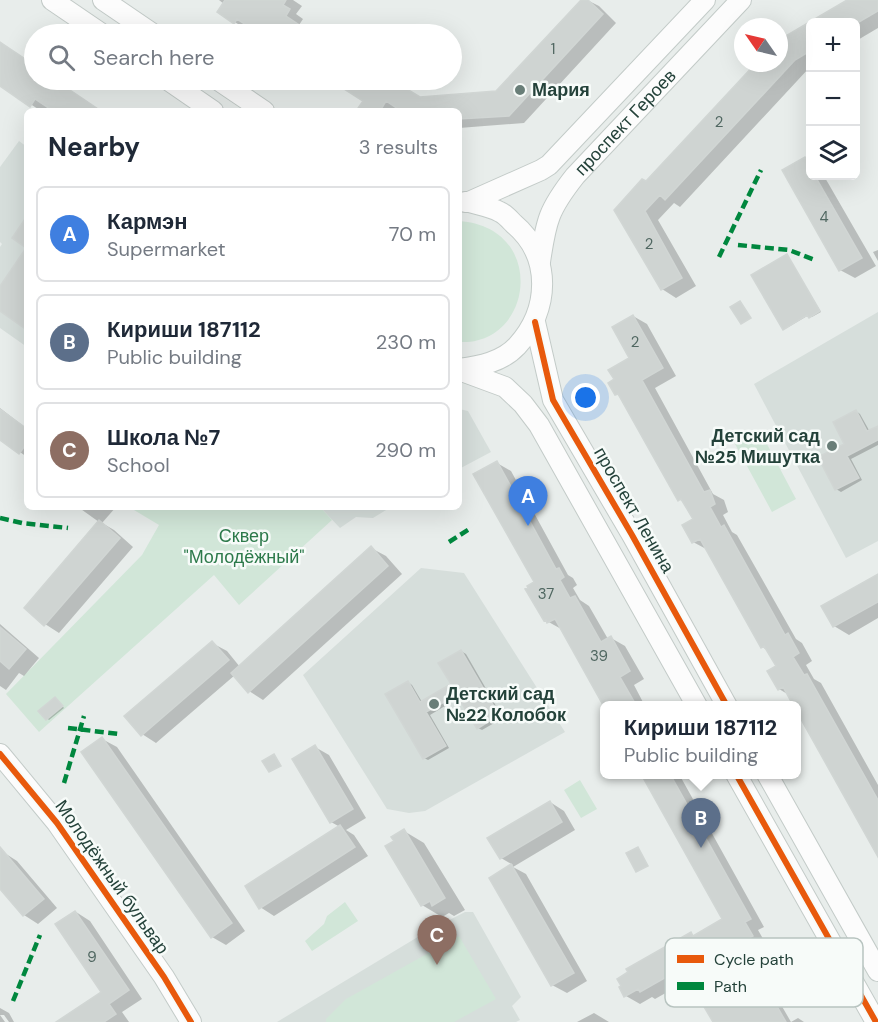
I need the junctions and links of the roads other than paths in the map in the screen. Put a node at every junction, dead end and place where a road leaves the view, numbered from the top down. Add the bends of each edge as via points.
1 (52, 0) edge
2 (103, 0) edge
3 (705, 0) edge
4 (741, 0) edge
5 (87, 24) edge
6 (138, 24) edge
7 (183, 90) edge
8 (233, 90) edge
9 (209, 108) edge
10 (260, 108) edge
11 (464, 202) edge
12 (540, 262) junction
13 (535, 322) junction
14 (462, 369) edge
15 (462, 371) edge
16 (695, 701) edge
17 (725, 701) edge
18 (0, 754) edge
19 (739, 779) edge
20 (770, 779) edge
21 (829, 938) edge
22 (859, 938) edge
23 (863, 944) edge
24 (878, 971) edge
25 (863, 999) edge
26 (191, 1022) edge
27 (876, 1022) edge

1 - 5 street
2 - 6 street
3 - 11 street, проспект Героев via 549,165
4 - 12 street, проспект Героев via 564,190 546,224
7 - 9 street
8 - 10 street
11 - 12 street via 500,212 525,233
12 - 13 street via 543,285
13 - 14 street via 516,347 490,364
13 - 17 street, проспект Ленина via 553,400
15 - 16 street via 504,387 539,425
18 - 26 street, Молодёжный бульвар via 57,823
19 - 21 street
20 - 22 street
23 - 24 street
25 - 27 street

